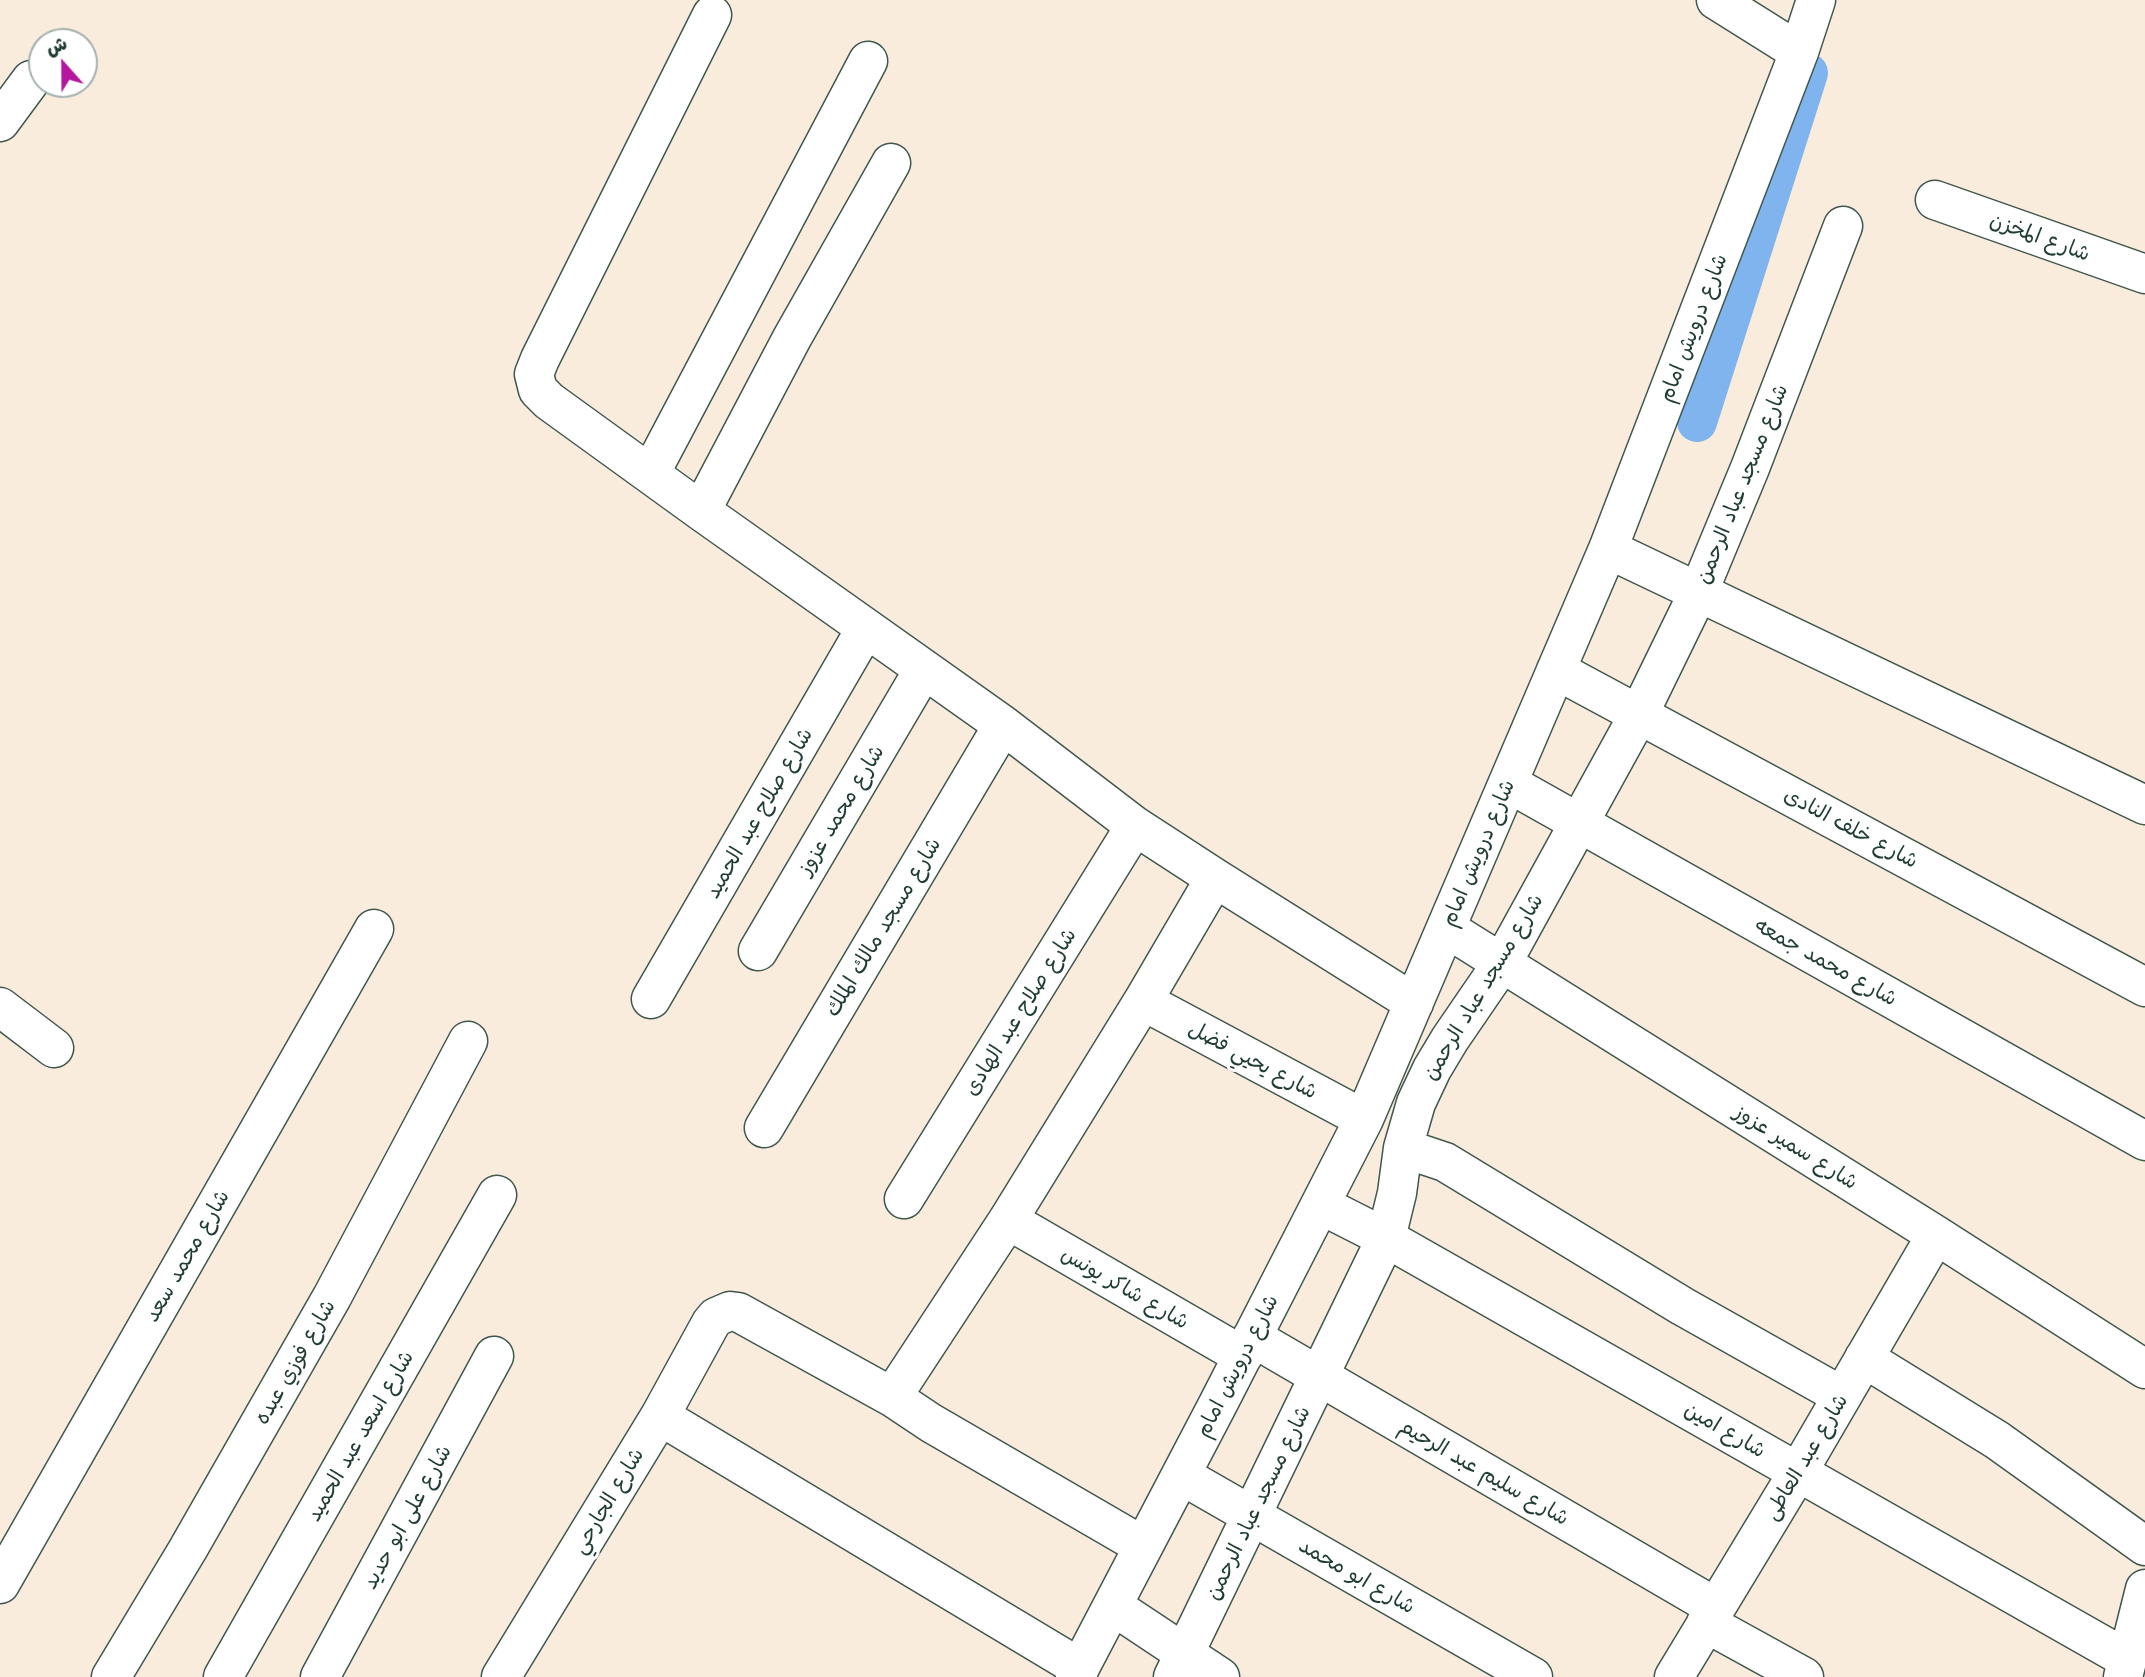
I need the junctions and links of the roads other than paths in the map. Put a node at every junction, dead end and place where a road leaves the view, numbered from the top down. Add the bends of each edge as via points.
1 (1716, 0) edge
2 (1816, 0) edge
3 (712, 15) dead end
4 (1799, 51) junction
5 (868, 61) dead end
6 (28, 84) edge
7 (0, 122) edge
8 (891, 163) dead end
9 (1935, 200) dead end
10 (1843, 226) dead end
11 (2145, 274) edge
12 (650, 474) junction
13 (701, 511) junction
14 (1608, 548) junction
15 (1699, 592) junction
16 (866, 628) junction
17 (924, 669) junction
18 (1556, 670) junction
19 (1639, 714) junction
20 (1003, 726) junction
21 (1508, 783) junction
22 (2145, 805) edge
23 (1577, 823) junction
24 (1135, 826) junction
25 (1215, 878) junction
26 (1446, 928) junction
27 (374, 929) dead end
28 (758, 951) dead end
29 (1502, 963) junction
30 (2145, 987) edge
31 (651, 999) dead end
32 (1143, 1001) junction
33 (1414, 1003) junction
34 (0, 1007) edge
35 (468, 1041) dead end
36 (54, 1048) dead end
37 (1364, 1119) junction
38 (764, 1128) dead end
39 (2145, 1142) edge
40 (1403, 1148) junction
41 (497, 1195) dead end
42 (904, 1199) dead end
43 (1321, 1205) junction
44 (1008, 1220) junction
45 (1937, 1235) junction
46 (1386, 1238) junction
47 (1247, 1346) junction
48 (494, 1356) dead end
49 (1864, 1358) junction
50 (2145, 1369) edge
51 (1321, 1376) junction
52 (1843, 1396) junction
53 (892, 1397) junction
54 (660, 1416) junction
55 (1798, 1472) junction
56 (1181, 1475) junction
57 (1252, 1516) junction
58 (1143, 1546) junction
59 (2145, 1546) edge
60 (0, 1584) edge
61 (2145, 1589) edge
62 (1113, 1606) junction
63 (1710, 1615) junction
64 (1179, 1666) edge
65 (2125, 1668) edge
66 (1078, 1673) edge
67 (111, 1677) edge
68 (223, 1677) edge
69 (320, 1677) edge
70 (501, 1677) edge
71 (1220, 1677) edge
72 (1533, 1677) edge
73 (1674, 1677) edge
74 (1804, 1677) edge

1 - 4 street
2 - 4 street, شارع درويش امام
3 - 12 street via 534,374 538,390 549,401
4 - 14 street, شارع درويش امام
5 - 12 street
6 - 7 street
8 - 13 street
9 - 11 street, شارع المخزن
10 - 15 street, شارع مسجد عباد الرحمن
12 - 13 street
13 - 16 street
14 - 15 street
14 - 18 street, شارع درويش امام
15 - 19 street, شارع مسجد عباد الرحمن
15 - 22 street
16 - 17 street
16 - 31 street, شارع صلاح عبد الحميد
17 - 20 street
17 - 28 street, شارع محمد عزوز
18 - 19 street, شارع خلف النادى
18 - 21 street, شارع درويش امام
19 - 23 street, شارع مسجد عباد الرحمن
19 - 30 street, شارع خلف النادى
20 - 24 street
20 - 38 street, شارع مسجد مالك الملك
21 - 23 street, شارع محمد جمعه
21 - 26 street, شارع درويش امام
23 - 29 street, شارع مسجد عباد الرحمن
23 - 39 street, شارع محمد جمعه
24 - 25 street
24 - 42 street, شارع صلاح عبد الهادى
25 - 32 street
25 - 33 street
26 - 29 street, شارع سمير عزوز
26 - 33 street, شارع درويش امام
27 - 60 street, شارع محمد سعد
29 - 40 street, شارع مسجد عباد الرحمن via 1432,1069
29 - 45 street, شارع سمير عزوز
32 - 37 street, شارع يحيي فضل
32 - 44 street
33 - 37 street, شارع درويش امام
34 - 36 street
35 - 67 street, شارع فوزي عبده via 332,1297
37 - 43 street, شارع درويش امام
40 - 46 street, شارع مسجد عباد الرحمن
40 - 52 street via 1445,1162 1682,1306
41 - 68 street, شارع اسعد عبد الحميد
43 - 46 street, شارع امين
43 - 47 street, شارع درويش امام
44 - 47 street, شارع شاكر يونس
44 - 53 street
45 - 49 street, شارع عبد العاطى
45 - 50 street, شارع سمير عزوز
46 - 51 street, شارع مسجد عباد الرحمن
46 - 55 street, شارع امين
47 - 51 street, شارع سليم عبد الرحيم
47 - 56 street, شارع درويش امام
48 - 69 street, شارع على ابو حديد
49 - 52 street, شارع عبد العاطى
49 - 59 street via 1997,1440
51 - 57 street, شارع مسجد عباد الرحمن
51 - 63 street, شارع سليم عبد الرحيم
52 - 55 street, شارع عبد العاطى
53 - 54 street, شارع الجارحي via 730,1311 711,1323
53 - 58 street
54 - 66 street
54 - 70 street, شارع الجارحي
55 - 63 street, شارع عبد العاطى
55 - 65 street, شارع امين
56 - 57 street, شارع ابو محمد
56 - 58 street, شارع درويش امام
57 - 64 street, شارع مسجد عباد الرحمن
57 - 72 street, شارع ابو محمد
58 - 62 street, شارع درويش امام
61 - 65 street
62 - 64 street
62 - 66 street, شارع درويش امام
63 - 73 street, شارع عبد العاطى
63 - 74 street, شارع سليم عبد الرحيم
64 - 71 street

